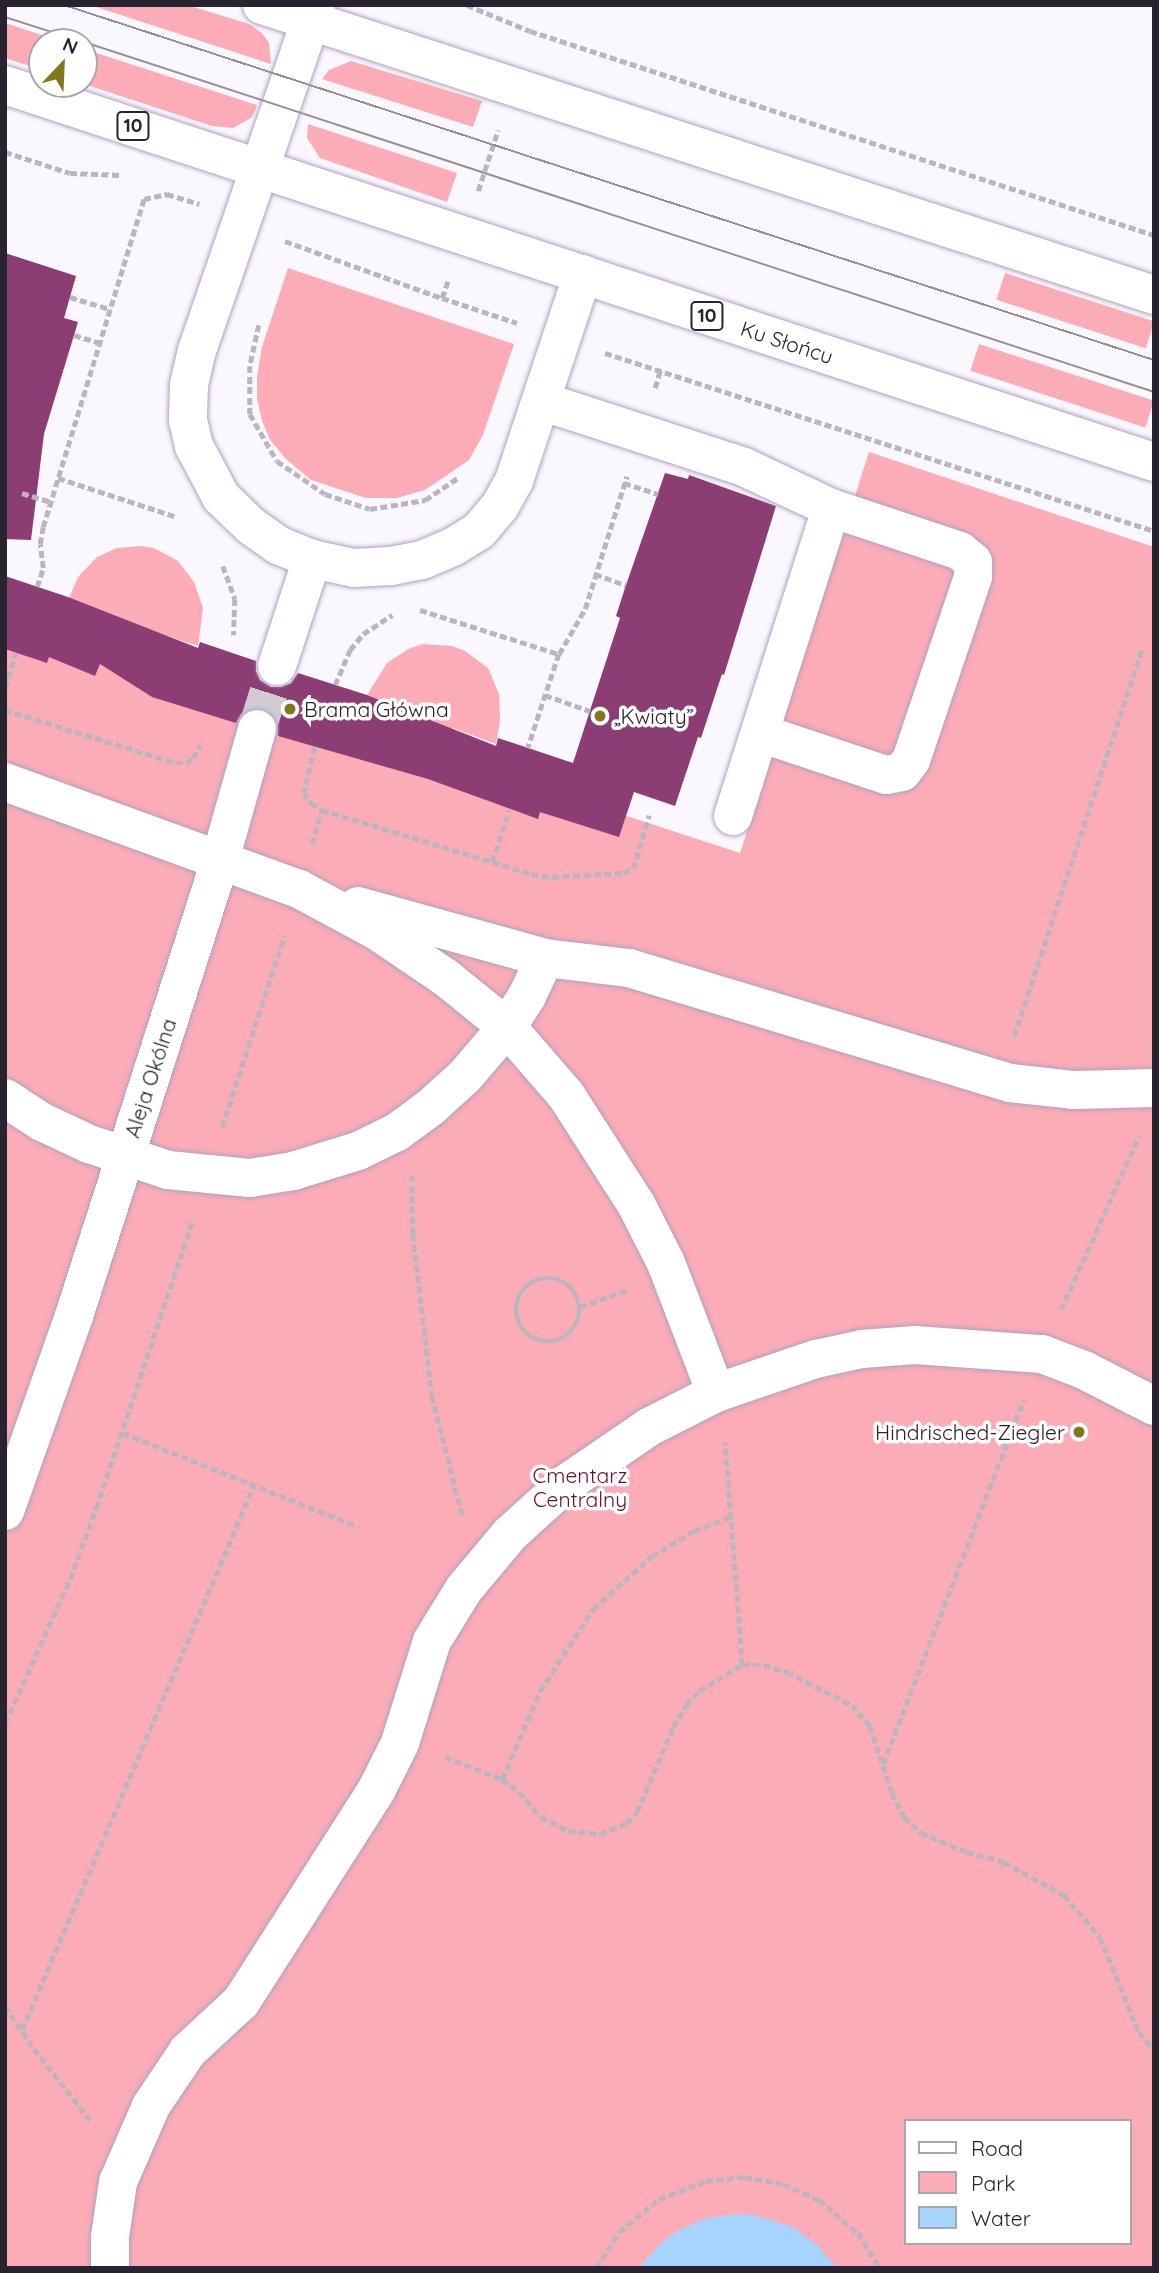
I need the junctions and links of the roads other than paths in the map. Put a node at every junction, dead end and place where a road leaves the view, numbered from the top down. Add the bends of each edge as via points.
1 (262, 5) edge
2 (313, 13) edge
3 (5, 85) edge
4 (261, 167) junction
5 (583, 274) junction
6 (1154, 295) edge
7 (541, 401) junction
8 (1154, 462) edge
9 (831, 508) junction
10 (312, 559) junction
11 (277, 666) tunnel mouth
12 (257, 729) tunnel mouth
13 (760, 733) junction
14 (5, 782) edge
15 (733, 816) dead end
16 (220, 860) junction
17 (299, 889) junction
18 (545, 958) junction
19 (507, 1027) junction
20 (1154, 1088) edge
21 (5, 1098) edge
22 (125, 1157) junction
23 (716, 1393) junction
24 (1154, 1406) edge
25 (5, 1511) edge
26 (110, 2268) edge

1 - 2 street
2 - 4 street
2 - 6 street
3 - 4 street, Ku Słońcu / 10
4 - 5 street, Ku Słońcu / 10
4 - 10 street via 197,350 188,420 194,446 221,497 250,526
5 - 7 street
5 - 8 street, Ku Słońcu / 10
7 - 9 street via 744,467
7 - 10 street via 514,481 479,531 422,560 391,566 354,568
9 - 13 street
9 - 13 street via 960,551 973,562 973,577 911,760 902,772 886,775
10 - 11 street
12 - 16 street, Aleja Okólna
13 - 15 street
14 - 16 street
16 - 17 street
16 - 22 street, Aleja Okólna
17 - 18 street
17 - 19 street via 377,931
18 - 19 street
18 - 20 street via 629,968 999,1080 1073,1090
19 - 22 street via 465,1076 411,1122 328,1161 250,1178 168,1170
19 - 23 street via 566,1095 636,1204 666,1263
21 - 22 street via 42,1122
22 - 25 street, Aleja Okólna
23 - 24 street via 790,1367 862,1349 915,1345 1042,1354
23 - 26 street via 674,1412 590,1465 510,1534 475,1574 432,1641 400,1743 377,1789 241,2002 188,2051 151,2106 126,2159 112,2210

